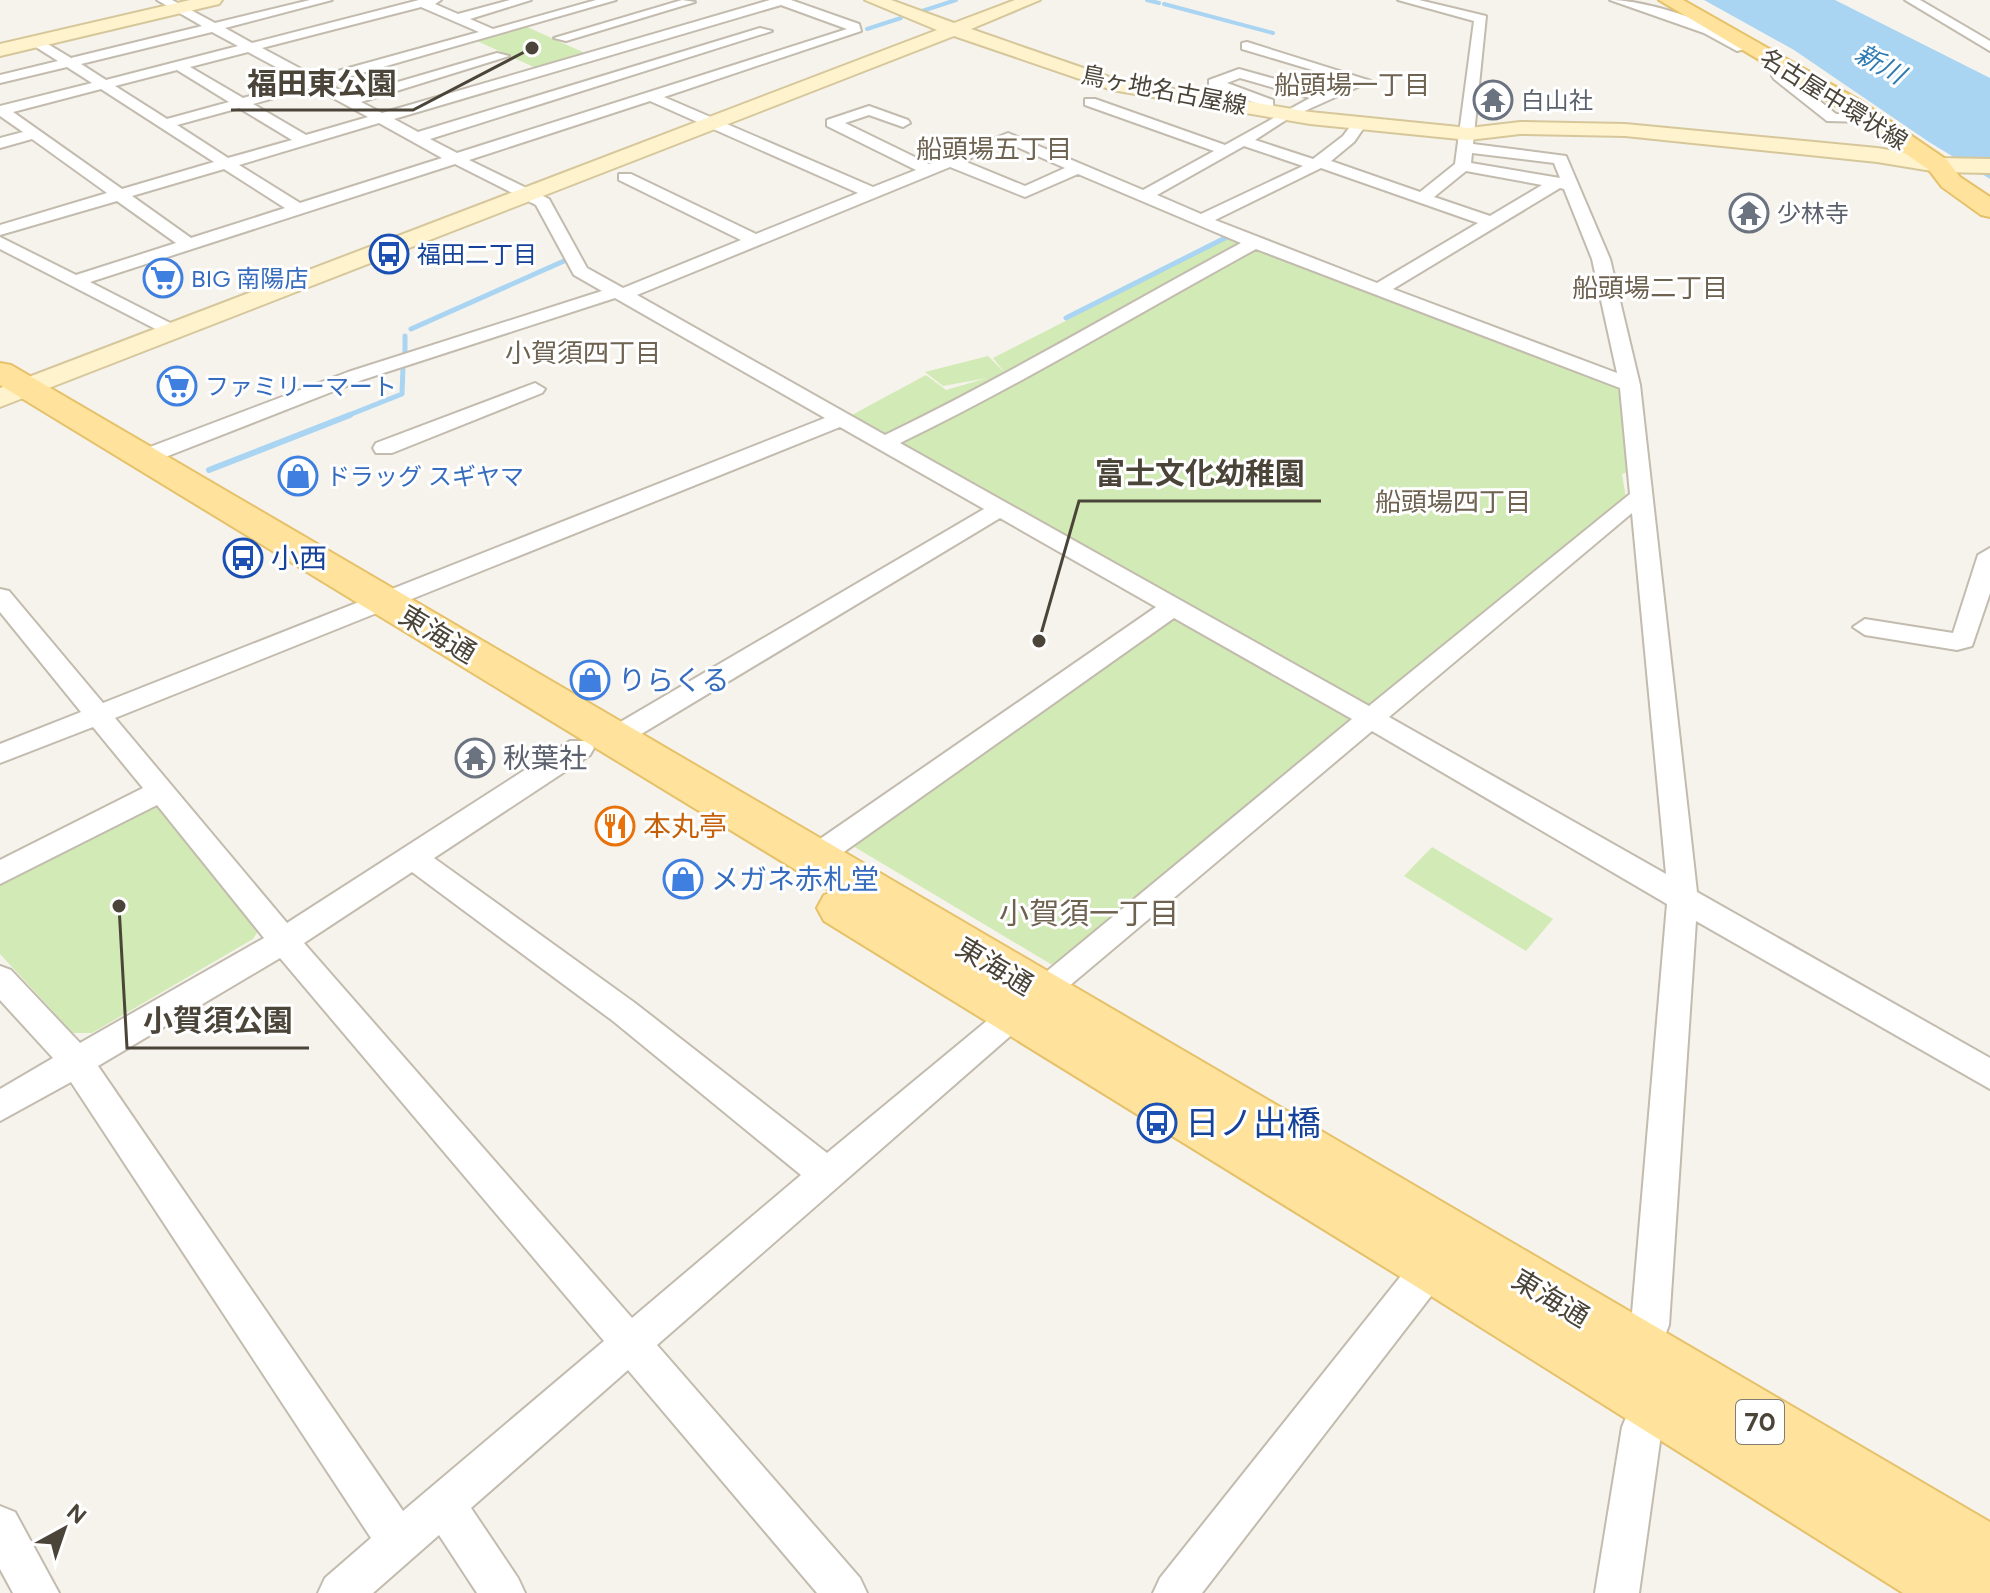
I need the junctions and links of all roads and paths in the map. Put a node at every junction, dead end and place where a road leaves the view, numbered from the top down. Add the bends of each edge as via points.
1 (213, 0) edge
2 (326, 0) edge
3 (525, 0) edge
4 (610, 0) edge
5 (781, 0) edge
6 (874, 0) edge
7 (1031, 0) edge
8 (1404, 0) edge
9 (1616, 0) edge
10 (1669, 0) edge
11 (1911, 0) edge
12 (1931, 0) edge
13 (685, 1) edge
14 (428, 2) edge
15 (1480, 3) dead end
16 (170, 4) edge
17 (1426, 6) junction
18 (727, 17) junction
19 (457, 18) junction
20 (526, 23) junction
21 (1979, 24) edge
22 (212, 28) junction
23 (953, 29) junction
24 (765, 31) junction
25 (490, 32) junction
26 (561, 38) junction
27 (36, 41) junction
28 (469, 41) junction
29 (806, 46) junction
30 (1247, 46) dead end
31 (1990, 47) edge
32 (248, 48) junction
33 (1753, 49) junction
34 (0, 50) edge
35 (597, 55) junction
36 (502, 56) junction
37 (69, 62) junction
38 (567, 64) junction
39 (178, 65) junction
40 (538, 73) junction
41 (0, 79) edge
42 (605, 80) junction
43 (314, 83) junction
44 (103, 84) junction
45 (648, 97) junction
46 (1324, 97) junction
47 (347, 101) junction
48 (1090, 102) dead end
49 (242, 103) junction
50 (1261, 110) junction
51 (1, 111) edge
52 (1287, 114) junction
53 (381, 119) junction
54 (713, 122) junction
55 (1360, 123) junction
56 (165, 124) junction
57 (34, 134) junction
58 (416, 138) junction
59 (864, 138) dead end
60 (305, 141) junction
61 (1244, 141) junction
62 (1468, 141) junction
63 (0, 143) edge
64 (1228, 151) junction
65 (454, 158) junction
66 (949, 161) junction
67 (227, 163) junction
68 (1316, 163) junction
69 (1463, 166) junction
70 (1948, 166) junction
71 (1990, 166) edge
72 (1080, 167) junction
73 (928, 170) junction
74 (625, 177) dead end
75 (1565, 184) junction
76 (872, 193) junction
77 (527, 194) junction
78 (118, 195) junction
79 (1145, 195) junction
80 (1422, 198) junction
81 (297, 209) junction
82 (1990, 209) edge
83 (1201, 220) junction
84 (1492, 222) junction
85 (0, 230) edge
86 (754, 240) junction
87 (0, 242) edge
88 (1255, 243) junction
89 (188, 244) junction
90 (75, 281) junction
91 (1378, 290) junction
92 (620, 293) junction
93 (173, 332) junction
94 (1630, 385) junction
95 (535, 389) dead end
96 (6, 390) edge
97 (841, 419) junction
98 (884, 443) junction
99 (384, 448) dead end
100 (142, 458) junction
101 (1644, 496) junction
102 (1000, 509) junction
103 (1990, 555) edge
104 (0, 596) edge
105 (1173, 607) junction
106 (372, 608) junction
107 (1865, 627) dead end
108 (99, 715) junction
109 (1372, 719) junction
110 (597, 743) junction
111 (0, 754) edge
112 (161, 791) junction
113 (412, 857) junction
114 (814, 858) junction
115 (0, 873) edge
116 (1683, 897) junction
117 (284, 941) junction
118 (0, 979) edge
119 (1028, 1004) junction
120 (76, 1061) junction
121 (1990, 1075) edge
122 (0, 1106) edge
123 (1339, 1171) junction
124 (827, 1174) junction
125 (1433, 1264) junction
126 (1650, 1325) junction
127 (630, 1343) junction
128 (1642, 1427) junction
129 (443, 1504) junction
130 (1990, 1525) edge
131 (0, 1527) edge
132 (399, 1542) junction
133 (1990, 1560) edge
134 (37, 1593) edge
135 (340, 1593) edge
136 (503, 1593) edge
137 (845, 1593) edge
138 (1175, 1593) edge
139 (1617, 1593) edge
140 (1917, 1593) edge
141 (1966, 1593) edge

1 - 16 street
2 - 22 street
3 - 19 street
4 - 20 street
5 - 18 street
5 - 29 street via 854,27
6 - 23 street, 鳥ヶ地名古屋線
7 - 23 street
8 - 17 street
9 - 33 street
10 - 33 main road, 名古屋中環状線
11 - 31 street
12 - 21 street
13 - 18 street
13 - 26 street
14 - 19 street
14 - 32 street
15 - 17 street
16 - 22 street
16 - 27 street
17 - 62 street via 1481,19
18 - 24 street
18 - 35 street
19 - 25 street
20 - 25 street
20 - 26 street
22 - 32 street
22 - 37 street
23 - 50 street, 鳥ヶ地名古屋線 via 1112,84
23 - 54 street
24 - 29 street
24 - 42 street
25 - 28 street
26 - 35 street
27 - 34 street
27 - 37 street
28 - 36 street
28 - 43 street
29 - 45 street
30 - 46 street via 1364,81
32 - 39 street
32 - 43 street
33 - 70 main road, 名古屋中環状線
35 - 38 street
36 - 40 street
36 - 47 street
37 - 41 street
37 - 44 street
38 - 40 street
38 - 42 street
39 - 44 street
39 - 49 street
40 - 53 street
42 - 45 street
42 - 58 street
43 - 47 street
43 - 49 street
44 - 51 street
44 - 56 street
45 - 54 street
45 - 65 street
46 - 50 street via 1239,73 1214,83 1268,103
46 - 52 street
47 - 53 street
48 - 64 street
49 - 56 street
49 - 60 street
50 - 52 street, 鳥ヶ地名古屋線
51 - 57 street
52 - 55 street, 鳥ヶ地名古屋線
52 - 61 street
53 - 58 street
53 - 60 street
54 - 76 street
54 - 77 street
55 - 62 street, 鳥ヶ地名古屋線
55 - 68 street via 1352,139
56 - 67 street
57 - 63 street
57 - 78 street
58 - 65 street
59 - 73 street
60 - 67 street
61 - 64 street
61 - 68 street
62 - 69 street
62 - 70 street, 鳥ヶ地名古屋線 via 1520,128 1625,130
62 - 75 street via 1560,159
64 - 79 street
65 - 77 street
65 - 81 street
66 - 72 street via 1008,138
66 - 72 street via 1025,192
66 - 73 street
67 - 78 street
67 - 81 street
68 - 80 street
68 - 83 street
69 - 75 street
69 - 80 street
70 - 71 street, 鳥ヶ地名古屋線
70 - 82 main road, 名古屋中環状線 via 1951,182
72 - 79 street
73 - 76 street
74 - 86 street
75 - 84 street
75 - 94 street via 1601,259
76 - 86 street
77 - 92 street via 543,202 580,271
77 - 93 street
78 - 85 street
78 - 89 street
79 - 83 street
80 - 84 street
81 - 89 street
83 - 88 street
84 - 91 street
86 - 92 street
87 - 90 street
88 - 91 street
88 - 98 street via 998,388
89 - 90 street
90 - 93 street
91 - 94 street
92 - 97 street
92 - 100 street via 355,376
93 - 96 street
94 - 101 street
95 - 99 street
96 - 100 main road, 東海通 / 70
96 - 106 main road, 東海通 / 70
97 - 98 street
97 - 106 street
98 - 102 street
100 - 106 main road, 東海通 / 70
101 - 109 street
101 - 116 street
102 - 105 street
102 - 110 street
103 - 107 street via 1963,640
104 - 108 street
105 - 109 street
105 - 114 street
106 - 108 street
106 - 110 main road, 東海通 / 70
108 - 111 street
108 - 112 street
109 - 116 street
109 - 119 street
110 - 113 street
110 - 114 main road, 東海通 / 70
110 - 119 main road, 東海通 / 70
112 - 115 street
112 - 117 street
113 - 117 street
113 - 124 street via 624,1012
114 - 119 main road, 東海通 / 70
116 - 121 street
116 - 126 street
117 - 120 street
117 - 127 street
118 - 120 street
119 - 123 main road, 東海通 / 70
119 - 124 street
119 - 125 main road, 東海通 / 70
120 - 122 street
120 - 132 street
123 - 126 street via 1435,1206
123 - 133 main road, 東海通 / 70
124 - 127 street
125 - 128 street via 1502,1338
125 - 138 street
125 - 141 main road, 東海通 / 70
126 - 130 street
127 - 129 street
127 - 137 street
128 - 139 street
128 - 140 street
129 - 132 street
129 - 136 street
131 - 134 street
132 - 135 street

